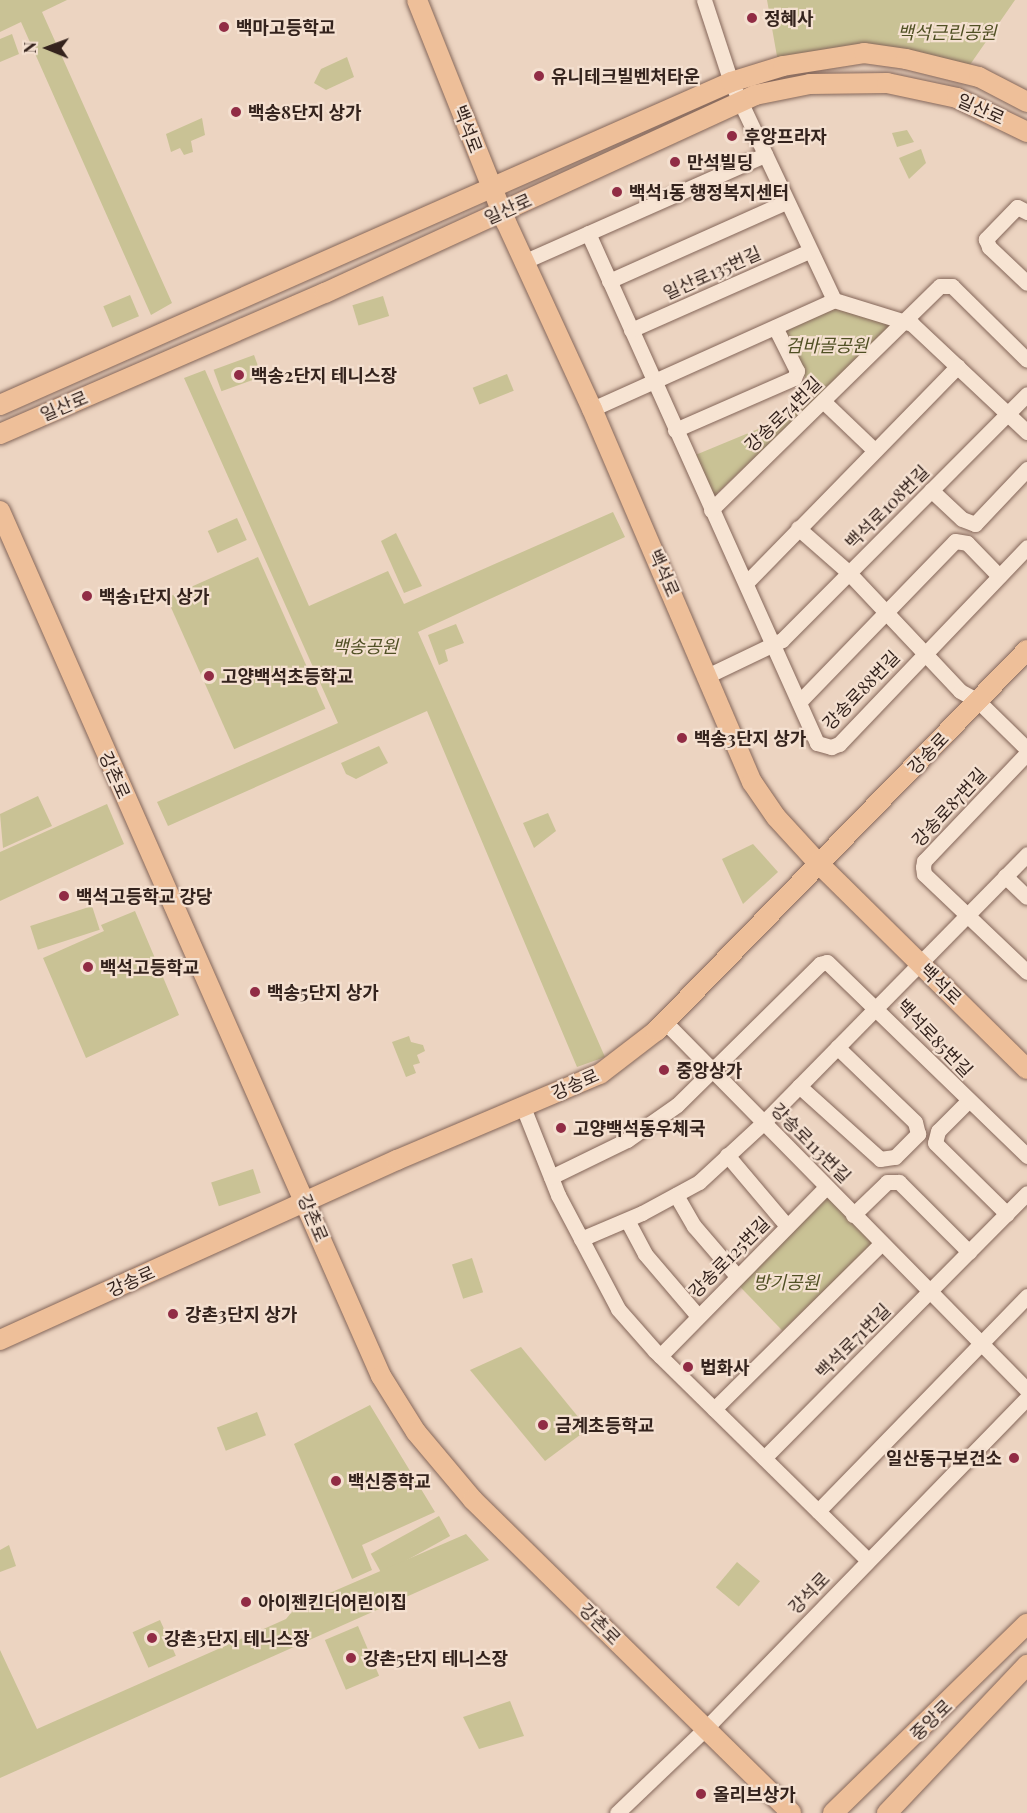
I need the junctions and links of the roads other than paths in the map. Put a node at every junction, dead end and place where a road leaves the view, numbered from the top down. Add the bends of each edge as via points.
1 (417, 0) edge
2 (704, 0) edge
3 (735, 91) junction
4 (1027, 102) edge
5 (1027, 132) edge
6 (765, 155) junction
7 (491, 187) junction
8 (786, 202) junction
9 (1026, 210) edge
10 (502, 212) junction
11 (588, 233) junction
12 (809, 251) junction
13 (523, 262) junction
14 (609, 280) junction
15 (1027, 283) edge
16 (834, 300) junction
17 (907, 321) junction
18 (775, 327) junction
19 (631, 330) junction
20 (1027, 360) edge
21 (958, 366) junction
22 (653, 381) junction
23 (1027, 394) edge
24 (823, 401) junction
25 (0, 405) edge
26 (592, 409) junction
27 (1008, 413) junction
28 (675, 430) junction
29 (1027, 432) edge
30 (0, 434) edge
31 (875, 447) junction
32 (1027, 469) edge
33 (931, 490) junction
34 (711, 510) junction
35 (0, 511) edge
36 (798, 528) junction
37 (1027, 548) edge
38 (848, 572) junction
39 (1002, 573) junction
40 (746, 583) junction
41 (885, 612) junction
42 (772, 644) junction
43 (1027, 650) edge
44 (924, 653) junction
45 (709, 675) junction
46 (801, 700) junction
47 (978, 700) junction
48 (1027, 751) edge
49 (1027, 854) edge
50 (819, 864) junction
51 (1005, 876) junction
52 (1027, 897) edge
53 (968, 914) junction
54 (919, 963) junction
55 (1027, 972) edge
56 (877, 1006) junction
57 (665, 1022) junction
58 (837, 1047) junction
59 (1027, 1069) edge
60 (711, 1071) junction
61 (799, 1086) junction
62 (966, 1099) junction
63 (523, 1107) junction
64 (763, 1123) junction
65 (727, 1155) junction
66 (1027, 1156) edge
67 (551, 1177) junction
68 (826, 1187) junction
69 (1027, 1193) edge
70 (676, 1195) junction
71 (306, 1201) junction
72 (1007, 1214) junction
73 (853, 1215) junction
74 (627, 1220) junction
75 (787, 1226) junction
76 (581, 1239) junction
77 (882, 1243) junction
78 (969, 1252) junction
79 (737, 1276) junction
80 (930, 1291) junction
81 (1027, 1296) edge
82 (698, 1316) junction
83 (0, 1340) edge
84 (982, 1342) junction
85 (660, 1356) junction
86 (1027, 1390) edge
87 (1027, 1398) edge
88 (714, 1409) junction
89 (764, 1458) junction
90 (818, 1511) junction
91 (868, 1560) junction
92 (1027, 1624) edge
93 (1027, 1665) edge
94 (705, 1729) junction
95 (617, 1813) edge
96 (791, 1813) edge
97 (833, 1813) edge
98 (887, 1813) edge

1 - 7 main road, 백석로
2 - 3 street
3 - 4 main road, 일산로 via 783,66 864,53 979,77
3 - 5 main road, 일산로 via 810,84 887,83 957,98
3 - 6 street
3 - 7 main road, 일산로
3 - 10 main road, 일산로
6 - 8 street
6 - 11 street
7 - 10 main road, 백석로
7 - 25 main road, 일산로
8 - 12 street
8 - 14 street, 일산로135번길
9 - 15 street via 1017,207 986,239 989,247
10 - 13 main road, 백석로
10 - 30 main road, 일산로
11 - 13 street
11 - 14 street
12 - 16 street
12 - 19 street, 일산로135번길
13 - 26 main road, 백석로
14 - 19 street
16 - 17 street
16 - 18 street
17 - 20 street, 강송로74번길 via 940,286 952,286
17 - 21 street
17 - 24 street, 강송로74번길
18 - 22 street
18 - 28 street, 강송로74번길 via 797,371 794,378
19 - 22 street
21 - 27 street
21 - 31 street
22 - 26 street
22 - 28 street
23 - 27 street, 백석로108번길
24 - 31 street
24 - 34 street, 강송로74번길
26 - 45 main road, 백석로
27 - 29 street
27 - 33 street, 백석로108번길
28 - 34 street
31 - 36 street
32 - 33 street via 975,524 962,519
33 - 38 street, 백석로108번길
34 - 40 street
35 - 71 main road, 강촌로 via 224,1024
36 - 38 street, 강송로88번길
36 - 40 street
37 - 39 street
38 - 41 street, 강송로88번길
38 - 42 street, 백석로108번길 via 782,640
39 - 41 street, 강송로88번길 via 967,543 955,541
39 - 44 street, 강송로88번길
40 - 42 street
41 - 44 street, 강송로88번길
41 - 46 street, 강송로88번길
42 - 45 street, 백석로108번길
42 - 46 street
43 - 47 main road, 강송로
44 - 46 street, 강송로88번길 via 839,744 822,746
44 - 47 street, 강송로88번길 via 960,691
45 - 50 main road, 백석로 via 752,782 776,818
47 - 48 street, 강송로87번길
47 - 50 main road, 강송로
48 - 53 street, 강송로87번길 via 924,861 924,874
49 - 51 street, 백석로85번길
50 - 54 main road, 백석로
50 - 57 main road, 강송로
51 - 52 street
51 - 53 street, 백석로85번길
53 - 54 street, 백석로85번길
53 - 55 street, 강송로87번길
54 - 56 street, 백석로85번길
54 - 59 main road, 백석로
56 - 58 street, 백석로85번길
56 - 60 street via 833,964 820,964
56 - 62 street, 백석로85번길
57 - 60 street, 강송로113번길
57 - 63 main road, 강송로 via 600,1074
58 - 61 street, 백석로85번길
58 - 61 street via 915,1122 918,1134 896,1158 880,1159
60 - 64 street, 강송로113번길
60 - 67 street via 627,1140
61 - 64 street, 백석로85번길
62 - 66 street
62 - 72 street via 938,1131 935,1143
63 - 67 street
63 - 71 main road, 강송로
64 - 65 street, 백석로85번길
64 - 68 street, 강송로113번길
65 - 70 street, 백석로85번길 via 699,1182
65 - 75 street
67 - 76 street
68 - 73 street, 강송로113번길
68 - 75 street, 강송로125번길
69 - 72 street, 백석로71번길
70 - 74 street, 백석로85번길
70 - 79 street via 694,1226
71 - 83 main road, 강송로
71 - 94 main road, 강촌로 via 381,1376 416,1432 473,1500
72 - 78 street, 백석로71번길
73 - 77 street, 강송로113번길
73 - 78 street via 886,1182 899,1182
74 - 76 street, 백석로85번길
74 - 82 street via 645,1254
75 - 79 street, 강송로125번길
76 - 85 street via 618,1309
77 - 80 street, 강송로113번길
77 - 88 street
78 - 80 street, 백석로71번길
79 - 82 street, 강송로125번길
80 - 84 street, 강송로113번길
80 - 89 street, 백석로71번길
81 - 84 street
82 - 85 street, 강송로125번길
84 - 86 street, 강송로113번길
84 - 90 street
85 - 88 street
87 - 91 street, 강석로
88 - 89 street
89 - 90 street
90 - 91 street
91 - 94 street, 강석로
92 - 97 main road, 중앙로
93 - 98 main road, 중앙로
94 - 95 street, 강석로
94 - 96 main road, 강촌로

